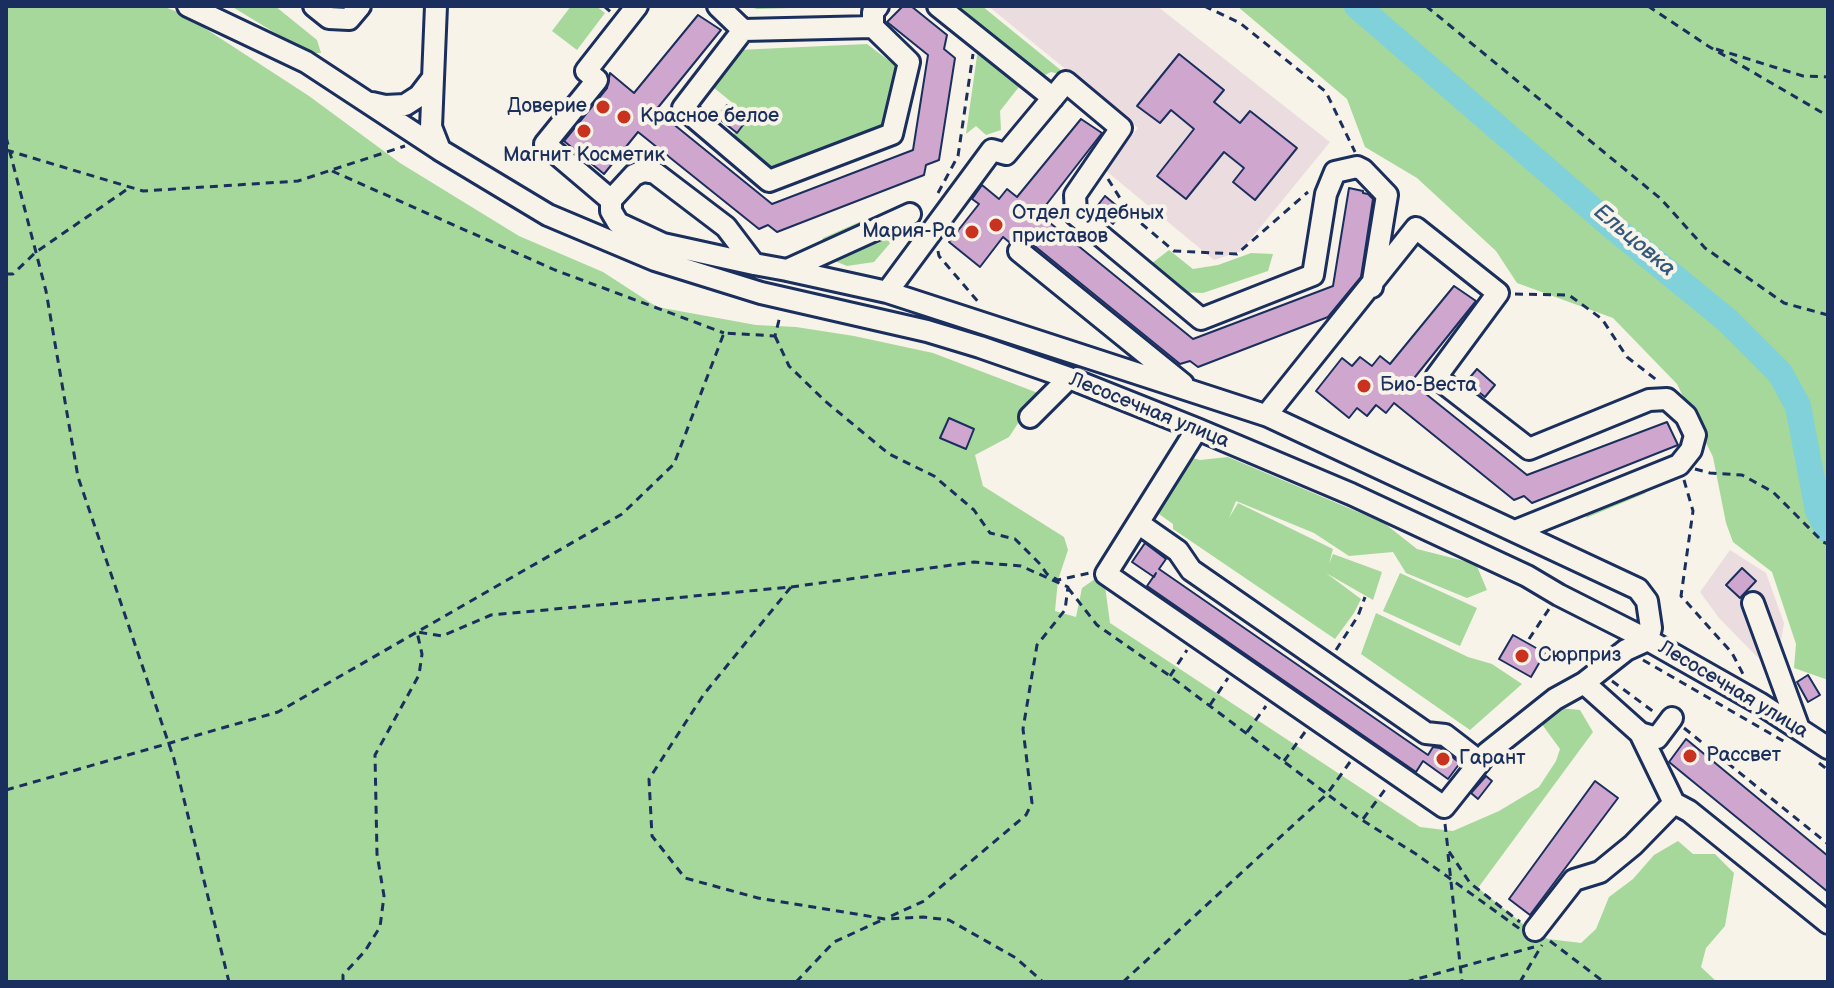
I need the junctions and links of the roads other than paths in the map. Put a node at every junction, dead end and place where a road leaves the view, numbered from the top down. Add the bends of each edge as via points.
1 (188, 6) edge
2 (314, 6) edge
3 (360, 6) edge
4 (436, 6) edge
5 (637, 6) edge
6 (718, 6) edge
7 (878, 6) edge
8 (938, 6) edge
9 (873, 27) junction
10 (743, 30) junction
11 (432, 79) junction
12 (1053, 98) junction
13 (366, 102) junction
14 (432, 145) junction
15 (611, 200) junction
16 (910, 214) dead end
17 (1019, 251) dead end
18 (754, 264) junction
19 (787, 270) junction
20 (1372, 287) junction
21 (887, 292) junction
22 (1069, 378) junction
23 (1192, 391) junction
24 (1268, 416) junction
25 (1030, 417) dead end
26 (1197, 429) junction
27 (1138, 523) junction
28 (1515, 531) junction
29 (1753, 603) dead end
30 (1648, 640) junction
31 (1591, 677) junction
32 (1672, 718) road end
33 (1640, 733) junction
34 (1798, 739) junction
35 (1819, 752) edge
36 (1480, 762) junction
37 (1674, 803) junction
38 (1828, 923) edge
39 (1535, 936) road end

1 - 13 street, Лесосечная улица via 306,62
2 - 3 street via 329,18 349,19
4 - 11 street
5 - 15 street via 586,71 597,80 545,144
6 - 10 street
7 - 9 street
8 - 12 street
9 - 10 street
9 - 10 street via 909,62 892,134 769,181 683,108
11 - 13 street via 405,105
11 - 14 street
12 - 20 street via 1066,82 1121,128 1075,195 1076,215 1201,319 1313,275 1326,194 1335,172 1357,167 1387,195
12 - 21 street via 1006,154 992,150
13 - 14 street, Лесосечная улица
14 - 22 street, Лесосечная улица via 561,220 655,260 784,298 927,331
15 - 18 street via 618,223 640,234
15 - 18 street via 634,175 655,173 726,227
16 - 19 street
17 - 23 street
18 - 19 street
19 - 21 street
20 - 24 street
20 - 28 street via 1416,228 1498,293 1436,377 1529,449 1649,400 1667,399 1686,416 1695,435 1679,465
21 - 23 street
22 - 25 street
22 - 26 street, Лесосечная улица
23 - 24 street
24 - 28 street
26 - 27 street
26 - 30 street, Лесосечная улица via 1411,521
27 - 36 street via 1178,551 1191,570 1426,733 1445,735
27 - 36 street via 1106,574 1117,583 1444,807
28 - 30 street via 1638,589 1647,601
29 - 34 street
30 - 31 street
30 - 34 street, Лесосечная улица
31 - 33 street
31 - 36 street via 1555,699
32 - 33 street via 1657,738
33 - 37 street
34 - 35 street, Лесосечная улица
37 - 38 street
37 - 39 street via 1600,872 1574,880

